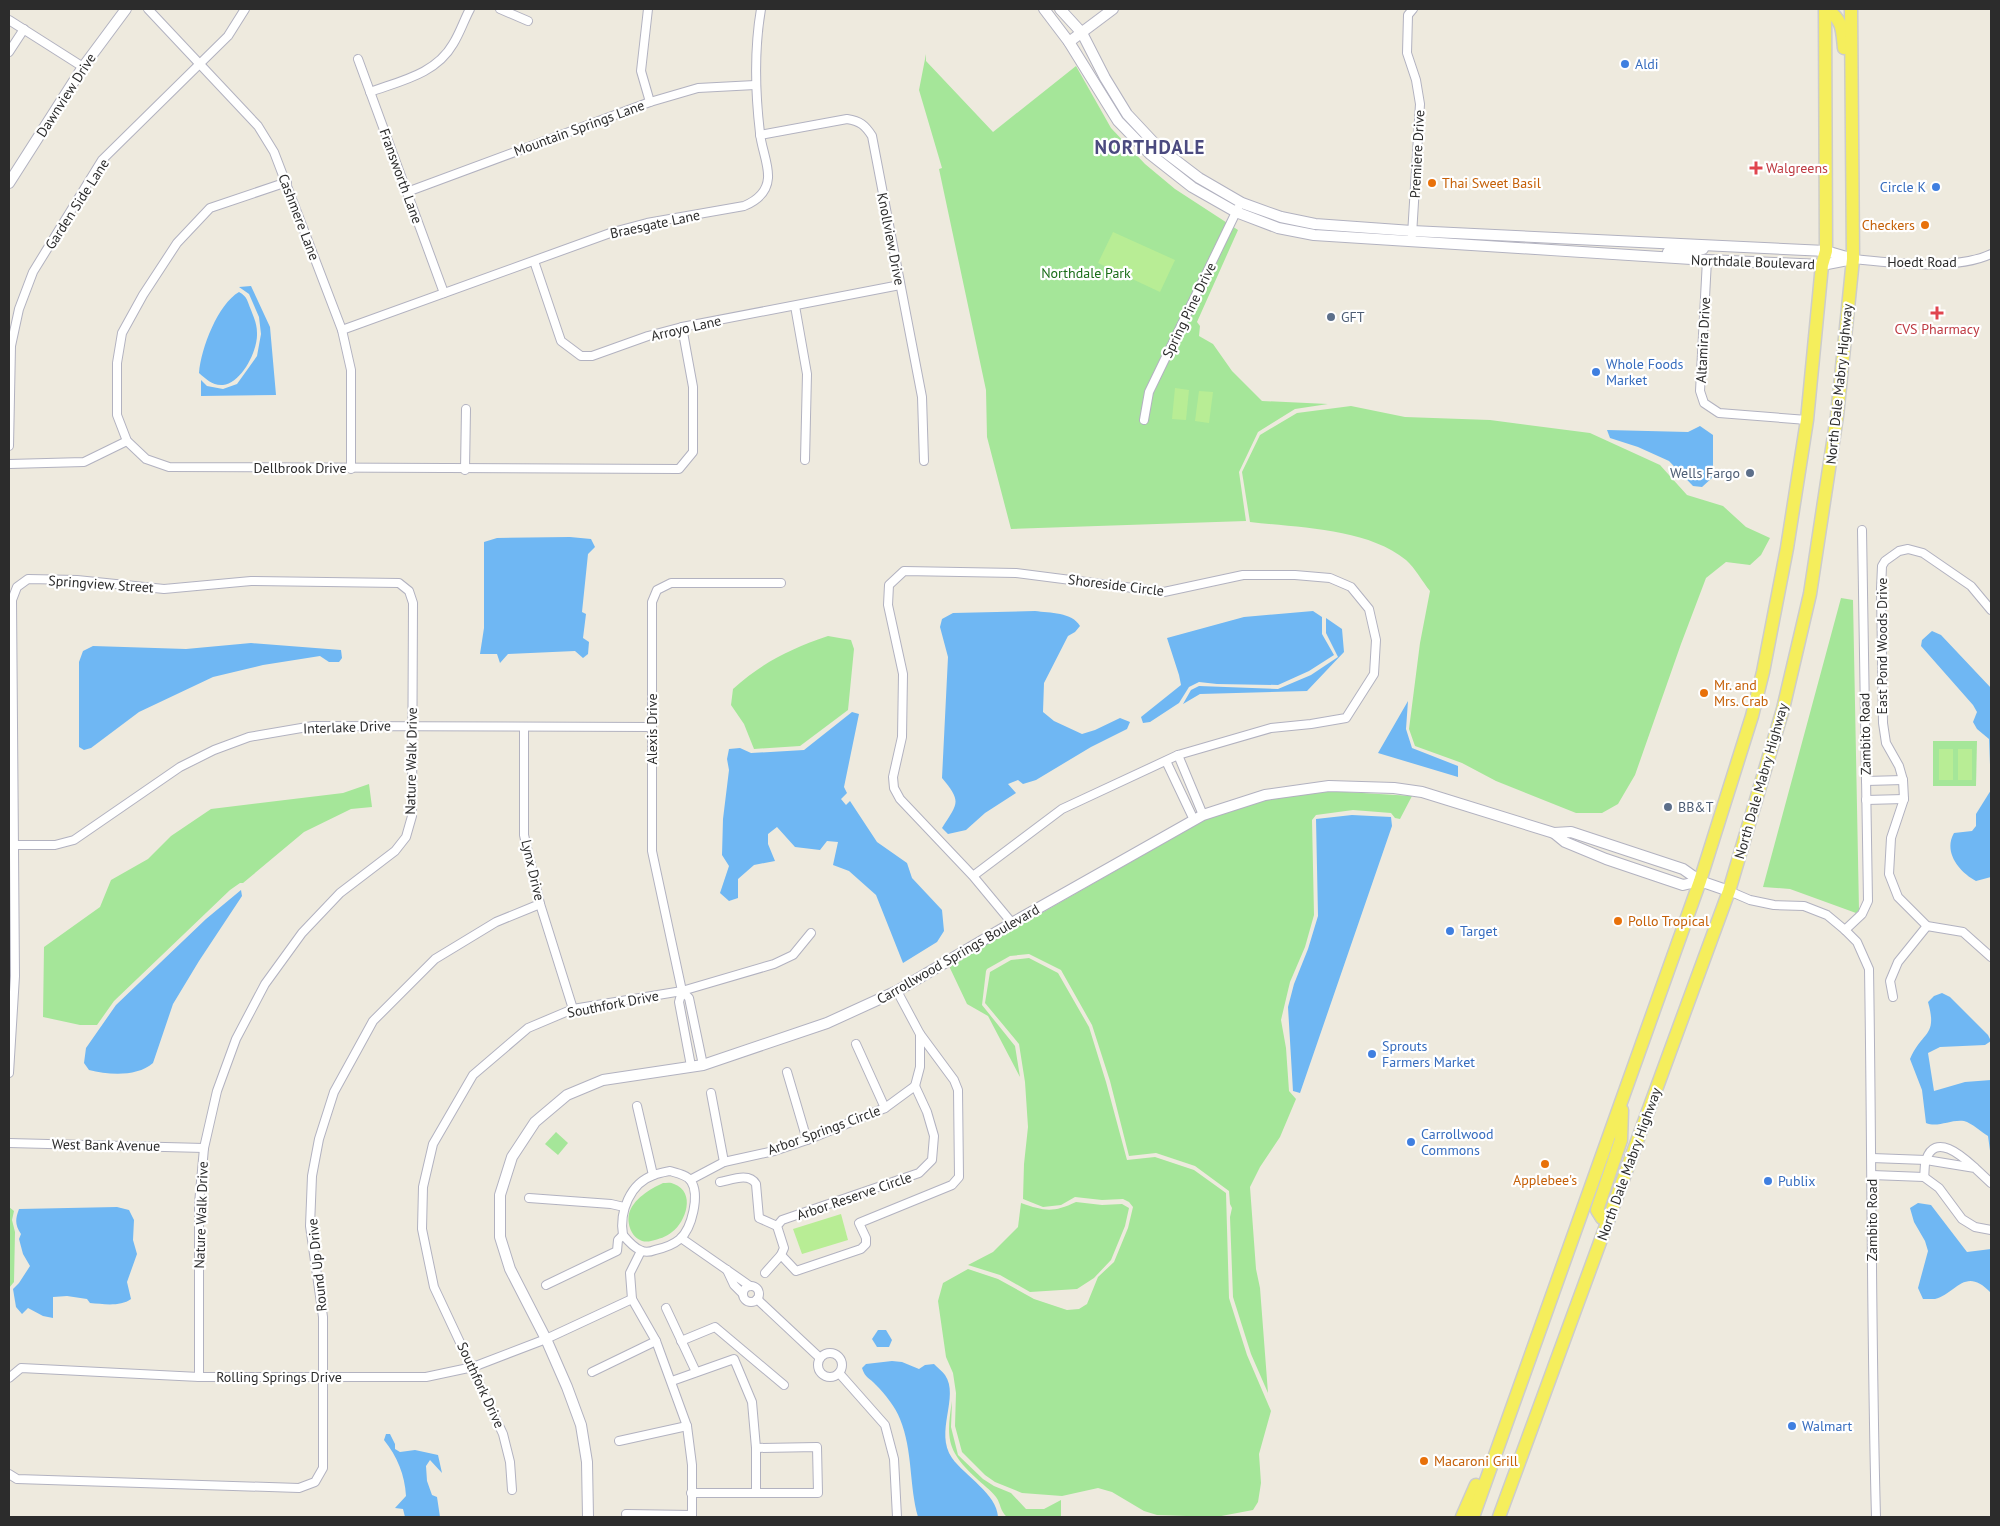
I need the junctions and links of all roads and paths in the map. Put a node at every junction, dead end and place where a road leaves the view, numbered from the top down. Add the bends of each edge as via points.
1 (126, 9) edge
2 (148, 9) edge
3 (245, 9) edge
4 (470, 9) edge
5 (500, 9) edge
6 (648, 9) edge
7 (761, 9) edge
8 (1044, 9) edge
9 (1060, 9) edge
10 (1114, 9) edge
11 (1413, 9) edge
12 (1826, 9) edge
13 (1851, 9) edge
14 (9, 20) edge
15 (528, 21) dead end
16 (24, 29) junction
17 (1082, 34) junction
18 (1069, 42) junction
19 (9, 52) edge
20 (358, 58) dead end
21 (200, 63) junction
22 (83, 67) junction
23 (755, 85) junction
24 (370, 92) junction
25 (650, 102) junction
26 (1852, 105) junction
27 (760, 135) junction
28 (287, 182) junction
29 (9, 183) edge
30 (407, 192) junction
31 (1242, 203) junction
32 (1236, 212) junction
33 (1412, 231) junction
34 (1555, 238) junction
35 (1412, 242) junction
36 (1708, 245) junction
37 (1769, 248) junction
38 (1554, 251) junction
39 (1826, 251) junction
40 (1991, 254) edge
41 (1637, 256) junction
42 (1852, 259) junction
43 (1707, 260) junction
44 (534, 261) junction
45 (1822, 265) junction
46 (900, 285) junction
47 (444, 293) junction
48 (795, 306) junction
49 (682, 327) junction
50 (342, 330) junction
51 (466, 409) dead end
52 (1144, 420) dead end
53 (1807, 420) junction
54 (127, 441) junction
55 (9, 446) edge
56 (805, 460) dead end
57 (924, 461) dead end
58 (9, 464) edge
59 (350, 469) junction
60 (465, 470) junction
61 (1862, 530) dead end
62 (781, 583) dead end
63 (1991, 610) edge
64 (413, 643) joint
65 (412, 726) junction
66 (524, 727) junction
67 (652, 728) junction
68 (1178, 755) junction
69 (1166, 761) junction
70 (1903, 780) junction
71 (1866, 781) junction
72 (1904, 799) junction
73 (1866, 800) junction
74 (1198, 818) junction
75 (1554, 833) junction
76 (13, 845) junction
77 (973, 876) junction
78 (1700, 881) junction
79 (1729, 891) junction
80 (540, 904) junction
81 (1012, 923) junction
82 (1927, 926) junction
83 (1845, 930) junction
84 (811, 933) dead end
85 (1991, 957) edge
86 (682, 991) junction
87 (897, 991) junction
88 (1893, 997) dead end
89 (573, 1009) junction
90 (919, 1033) junction
91 (856, 1044) dead end
92 (703, 1064) junction
93 (691, 1066) junction
94 (786, 1072) dead end
95 (9, 1073) edge
96 (915, 1086) junction
97 (711, 1093) dead end
98 (1622, 1097) junction
99 (637, 1106) dead end
100 (885, 1108) junction
101 (807, 1140) junction
102 (9, 1143) edge
103 (204, 1148) junction
104 (1872, 1158) junction
105 (1926, 1160) junction
106 (724, 1162) junction
107 (1975, 1168) junction
108 (653, 1175) junction
109 (1872, 1175) junction
110 (1924, 1177) junction
111 (690, 1180) junction
112 (720, 1182) dead end
113 (1991, 1183) edge
114 (529, 1198) dead end
115 (624, 1207) junction
116 (1608, 1221) junction
117 (780, 1223) junction
118 (1991, 1230) edge
119 (622, 1235) junction
120 (681, 1238) junction
121 (641, 1251) junction
122 (781, 1255) junction
123 (726, 1269) junction
124 (765, 1273) dead end
125 (546, 1285) dead end
126 (750, 1286) junction
127 (742, 1293) junction
128 (632, 1299) junction
129 (757, 1299) junction
130 (666, 1308) dead end
131 (546, 1339) junction
132 (656, 1341) junction
133 (682, 1341) junction
134 (744, 1352) junction
135 (820, 1358) junction
136 (734, 1359) junction
137 (473, 1367) junction
138 (592, 1372) dead end
139 (696, 1372) junction
140 (839, 1373) junction
141 (199, 1377) junction
142 (323, 1377) junction
143 (9, 1378) edge
144 (672, 1381) junction
145 (784, 1385) dead end
146 (688, 1426) junction
147 (619, 1441) dead end
148 (756, 1448) junction
149 (1496, 1453) junction
150 (9, 1474) edge
151 (512, 1490) dead end
152 (691, 1493) junction
153 (756, 1493) junction
154 (1506, 1498) junction
155 (626, 1514) dead end
156 (692, 1516) edge
157 (588, 1517) edge
158 (897, 1517) edge
159 (1462, 1517) edge
160 (1473, 1517) edge
161 (1500, 1517) edge
162 (1506, 1517) edge
163 (1876, 1517) edge

1 - 22 street, Dawnview Drive
2 - 21 street, Cashmere Lane
3 - 21 street, Garden Side Lane via 228,36
4 - 24 street via 453,45 440,62 423,73
5 - 15 street
6 - 25 street via 641,72
7 - 23 street, Braesgate Lane via 756,37
8 - 18 street, Northdale Boulevard
9 - 17 street, Northdale Boulevard
10 - 17 street
11 - 33 street, Premiere Drive via 1408,15 1407,53 1420,104
12 - 26 main road via 1838,17 1842,27
12 - 39 main road, North Dale Mabry Highway
13 - 26 main road, North Dale Mabry Highway
14 - 16 street
16 - 19 street
16 - 22 street
17 - 18 street
17 - 31 street, Northdale Boulevard via 1127,114 1157,146
18 - 32 street, Northdale Boulevard via 1118,121 1150,154 1192,187
20 - 24 street, Fransworth Lane
21 - 28 street, Cashmere Lane via 258,126
21 - 55 street, Garden Side Lane via 102,160 33,272 19,308 11,346
22 - 29 street, Dawnview Drive
23 - 25 street, Mountain Springs Lane via 698,88
23 - 27 street, Braesgate Lane
24 - 30 street, Fransworth Lane
25 - 30 street, Mountain Springs Lane
26 - 42 main road, North Dale Mabry Highway
27 - 44 street, Braesgate Lane via 768,178 765,190 756,200 744,206 614,232
27 - 46 street, Knollview Drive via 847,119 866,127 872,136
28 - 50 street, Cashmere Lane
28 - 54 street, Dellbrook Drive via 210,208 177,243 143,295 122,333 117,363 117,415
30 - 47 street, Fransworth Lane
31 - 32 street, Spring Pine Drive
31 - 33 street, Northdale Boulevard via 1281,217 1315,224
32 - 35 street, Northdale Boulevard via 1278,228 1314,235
32 - 52 street, Spring Pine Drive via 1149,392
33 - 34 street, Northdale Boulevard
33 - 35 street, Premiere Drive
34 - 36 street, Northdale Boulevard
34 - 38 street
35 - 38 street, Northdale Boulevard
36 - 37 street, Northdale Boulevard
36 - 41 street via 1698,251
37 - 39 street, Northdale Boulevard
37 - 43 street
38 - 41 street, Northdale Boulevard
39 - 42 street, Northdale Boulevard
39 - 45 main road, North Dale Mabry Highway
40 - 42 street, Hoedt Road via 1956,264
41 - 43 street, Northdale Boulevard
42 - 45 street, Northdale Boulevard
42 - 79 main road, North Dale Mabry Highway via 1837,416 1810,594 1782,709
43 - 45 street, Northdale Boulevard
43 - 53 street, Altamira Drive via 1700,391 1704,403 1719,413
44 - 47 street, Braesgate Lane
44 - 49 street, Arroyo Lane via 561,341 581,356 592,356
45 - 53 main road, North Dale Mabry Highway
46 - 48 street, Arroyo Lane
46 - 57 street, Knollview Drive via 922,397
47 - 50 street, Braesgate Lane
48 - 49 street, Arroyo Lane
48 - 56 street via 808,374
49 - 60 street, Dellbrook Drive via 694,386 693,452 679,469
50 - 59 street, Cashmere Lane via 351,370
51 - 60 street
53 - 78 main road, North Dale Mabry Highway via 1763,672
54 - 58 street via 84,462
54 - 59 street, Dellbrook Drive via 146,459 169,467
59 - 60 street, Dellbrook Drive
61 - 71 street, Zambito Road
62 - 67 street, Alexis Drive via 671,583 657,590 652,602
63 - 70 street, East Pond Woods Drive via 1971,586 1923,553 1908,549 1899,551 1882,566 1883,723 1886,743
64 - 65 street, Nature Walk Drive
64 - 76 street, Springview Street via 413,603 409,591 399,583 251,581 164,589 77,580 28,579 17,587 12,600
65 - 66 street, Interlake Drive
65 - 76 street, Interlake Drive via 313,726 249,737 180,767 74,840 56,845
65 - 103 street, Nature Walk Drive via 412,816 406,837 395,851 334,900 302,933 265,984 236,1039 220,1082
66 - 67 street, Interlake Drive
66 - 80 street, Lynx Drive via 524,834
67 - 86 street, Alexis Drive via 652,850
68 - 69 street, Shoreside Circle
68 - 74 street
68 - 77 street, Shoreside Circle via 1271,728 1346,718 1374,674 1376,640 1369,609 1351,587 1330,578 1243,575 1164,592 1016,573 904,572 889,585 888,592 903,674 902,737 893,776 894,788 900,799
69 - 74 street
69 - 77 street, Shoreside Circle via 1062,809
70 - 71 street
70 - 72 street, East Pond Woods Drive
71 - 73 street, Zambito Road
72 - 73 street
72 - 82 street via 1891,838 1889,874 1898,897
73 - 83 street, Zambito Road via 1868,902 1862,914
74 - 75 street, Carrollwood Springs Boulevard via 1265,795 1329,786 1394,788 1441,797
74 - 81 street, Carrollwood Springs Boulevard
75 - 78 street, Carrollwood Springs Boulevard via 1571,832 1683,869
75 - 78 street, Carrollwood Springs Boulevard via 1565,842 1606,859 1683,885
76 - 95 street, Springview Street via 15,976
77 - 81 street, Shoreside Circle
78 - 79 street, Carrollwood Springs Boulevard
78 - 98 main road, North Dale Mabry Highway
79 - 83 street, Zambito Road via 1758,902 1804,906 1827,915
79 - 116 main road, North Dale Mabry Highway
80 - 89 street, Lynx Drive
80 - 142 street, Round Up Drive via 496,922 435,960 373,1021 334,1092 319,1139 312,1176 310,1226 323,1317
81 - 87 street, Carrollwood Springs Boulevard
82 - 85 street via 1963,932
82 - 88 street via 1898,962 1890,981
83 - 104 street, Zambito Road via 1857,942 1869,969
84 - 86 street, Southfork Drive via 793,954 774,964
86 - 89 street, Southfork Drive
86 - 92 street, Alexis Drive via 689,998
86 - 93 street, Alexis Drive via 679,1002
87 - 90 street
87 - 92 street, Carrollwood Springs Boulevard via 827,1024
89 - 137 street, Southfork Drive via 528,1028 473,1076 434,1144 423,1187 422,1229 434,1287
90 - 96 street via 920,1067
90 - 122 street via 958,1090 959,1177 952,1185 859,1223 866,1238 861,1249 796,1272
91 - 100 street
92 - 93 street, Carrollwood Springs Boulevard
93 - 131 street, Carrollwood Springs Boulevard via 604,1080 567,1095 535,1122 512,1157 500,1195 500,1237 510,1269
94 - 101 street
96 - 100 street, Arbor Springs Circle
96 - 117 street, Arbor Reserve Circle via 934,1136 932,1160 919,1174
97 - 106 street
98 - 116 main road via 1621,1140 1597,1210
98 - 149 main road, North Dale Mabry Highway
99 - 108 street
100 - 101 street, Arbor Springs Circle
101 - 106 street, Arbor Springs Circle
102 - 103 street, West Bank Avenue
103 - 141 street, Nature Walk Drive via 199,1204
104 - 105 street
104 - 109 street, Zambito Road
105 - 107 street
105 - 107 street via 1932,1150 1948,1147
105 - 110 street
106 - 111 street, Arbor Springs Circle
107 - 113 street
108 - 111 street via 670,1171
108 - 115 street via 641,1182
109 - 110 street
109 - 163 street, Zambito Road
110 - 118 street via 1939,1188 1962,1219 1975,1227
111 - 120 street via 695,1193 694,1211
112 - 117 street via 753,1179 760,1218
114 - 115 street
115 - 119 street
116 - 154 main road, North Dale Mabry Highway
117 - 122 street via 784,1248
119 - 121 street
119 - 125 street via 617,1252
120 - 121 street via 667,1247 651,1252
120 - 123 street
121 - 128 street via 630,1273
122 - 124 street
123 - 126 street
123 - 127 street
126 - 127 street
126 - 129 street via 758,1292
127 - 129 street via 747,1302
128 - 131 street
128 - 132 street
129 - 135 street
130 - 133 street
131 - 137 street, Rolling Springs Drive
131 - 157 street, Carrollwood Springs Boulevard via 581,1425 587,1462
132 - 138 street
132 - 144 street
133 - 134 street via 715,1327
133 - 139 street
134 - 136 street
134 - 145 street
135 - 140 street via 818,1365 824,1375 832,1377
135 - 140 street via 830,1352 838,1355 843,1366
136 - 139 street
136 - 148 street via 752,1402
137 - 142 street, Rolling Springs Drive via 426,1377
137 - 151 street, Southfork Drive via 503,1434
139 - 144 street
140 - 158 street via 885,1425 894,1459
141 - 142 street, Rolling Springs Drive
141 - 143 street, Rolling Springs Drive via 21,1368
142 - 150 street, Round Up Drive via 323,1468 314,1482 299,1488 35,1480 17,1479
144 - 146 street
146 - 147 street
146 - 152 street
148 - 153 street
148 - 153 street via 817,1447 818,1493
149 - 159 main road via 1485,1466
149 - 160 main road, North Dale Mabry Highway
152 - 153 street
152 - 156 street
154 - 161 main road, North Dale Mabry Highway
154 - 162 main road
155 - 156 street

